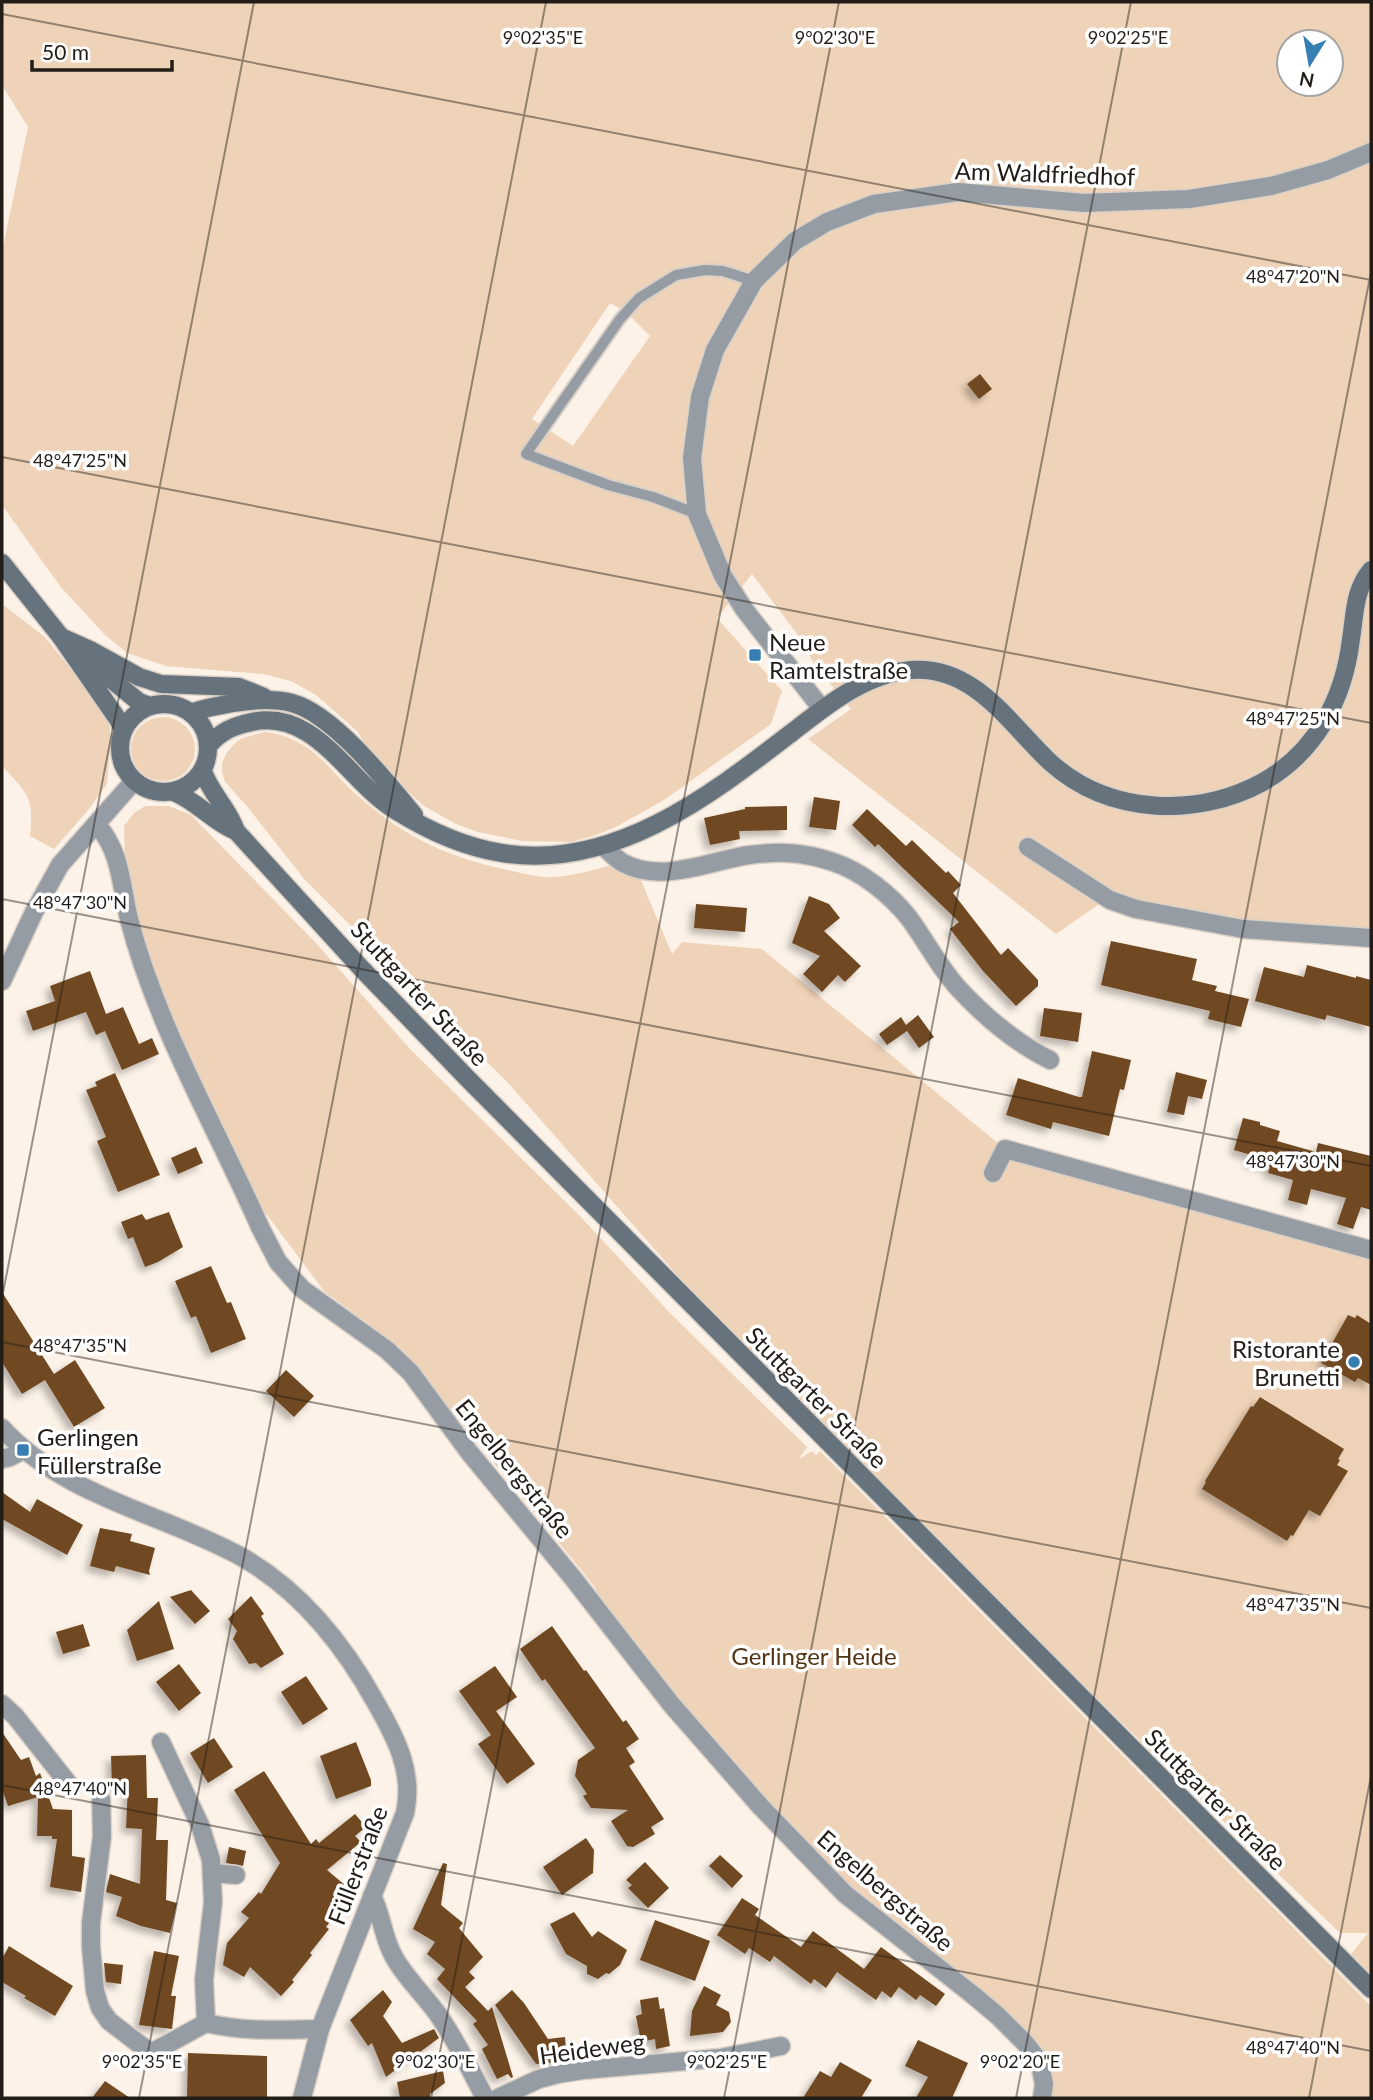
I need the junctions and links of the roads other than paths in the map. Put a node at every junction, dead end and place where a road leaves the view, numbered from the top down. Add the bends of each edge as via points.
1 (1371, 152) edge
2 (754, 281) junction
3 (697, 514) junction
4 (2, 564) edge
5 (1371, 570) edge
6 (61, 637) junction
7 (270, 700) junction
8 (150, 706) junction
9 (822, 709) junction
10 (191, 713) junction
11 (123, 730) junction
12 (208, 746) junction
13 (203, 771) junction
14 (134, 781) junction
15 (174, 792) junction
16 (420, 823) junction
17 (97, 825) junction
18 (236, 831) junction
19 (603, 846) junction
20 (1028, 847) dead end
21 (1371, 938) edge
22 (2, 981) edge
23 (1050, 1060) dead end
24 (993, 1173) dead end
25 (1371, 1250) edge
26 (2, 1428) edge
27 (23, 1450) junction
28 (2, 1459) edge
29 (2, 1704) edge
30 (161, 1742) dead end
31 (71, 1787) dead end
32 (101, 1799) dead end
33 (213, 1873) junction
34 (236, 1875) dead end
35 (372, 1896) junction
36 (1371, 1989) edge
37 (205, 2023) junction
38 (320, 2029) junction
39 (781, 2046) dead end
40 (302, 2098) edge
41 (485, 2098) edge
42 (498, 2098) edge
43 (1042, 2098) edge

1 - 2 street, Am Waldfriedhof via 1271,186 1189,199 1084,203 958,192 874,204 827,222 795,241
2 - 3 street, Am Waldfriedhof via 715,349 700,397 692,458
2 - 3 lane via 705,270 676,275 639,298 526,454
3 - 9 street, Am Waldfriedhof via 723,576 744,609
4 - 6 main road
5 - 9 main road via 1357,593 1347,669 1326,720 1288,765 1210,803 1149,806 1097,792 1051,763 980,693 945,673 916,669 888,673
6 - 7 main road via 161,684 239,688
6 - 8 main road via 120,688
6 - 11 main road
7 - 10 main road
7 - 16 main road via 317,714 344,737
8 - 10 main road via 171,704
8 - 11 main road via 134,715
9 - 19 main road via 709,793 662,822
10 - 12 main road via 206,733
11 - 14 main road via 122,763
12 - 13 main road
12 - 16 main road via 226,729 247,723 289,724 320,741 377,797
13 - 15 main road via 191,785
13 - 18 main road, Stuttgarter Straße
14 - 15 main road via 153,791
14 - 17 street
15 - 18 main road, Stuttgarter Straße
16 - 19 main road via 457,842 513,855 561,855
17 - 22 street via 60,865
17 - 43 street, Engelbergstraße via 114,851 129,919 157,1004 286,1274 411,1373 469,1452 743,1788 819,1869 1025,2043 1041,2069
18 - 36 main road, Stuttgarter Straße via 468,1079
19 - 23 street via 625,864 649,871 773,853 803,853 836,863 860,875 908,917 957,987 985,1015
20 - 21 street via 1110,900 1136,909 1243,929
24 - 25 street via 1005,1149
26 - 27 street, Füllerstraße
27 - 28 street
27 - 35 street, Füllerstraße via 93,1492 241,1557 289,1592 336,1642 391,1729 408,1781 405,1813
29 - 31 street
30 - 33 street via 208,1845
32 - 37 street via 102,1836 91,1923 100,2008 109,2021 151,2053
33 - 34 street
33 - 37 street
35 - 38 street, Füllerstraße
35 - 41 street via 392,1954 448,2029
37 - 38 street via 255,2030
38 - 40 street, Füllerstraße
39 - 42 street, Heideweg via 720,2058 558,2074

